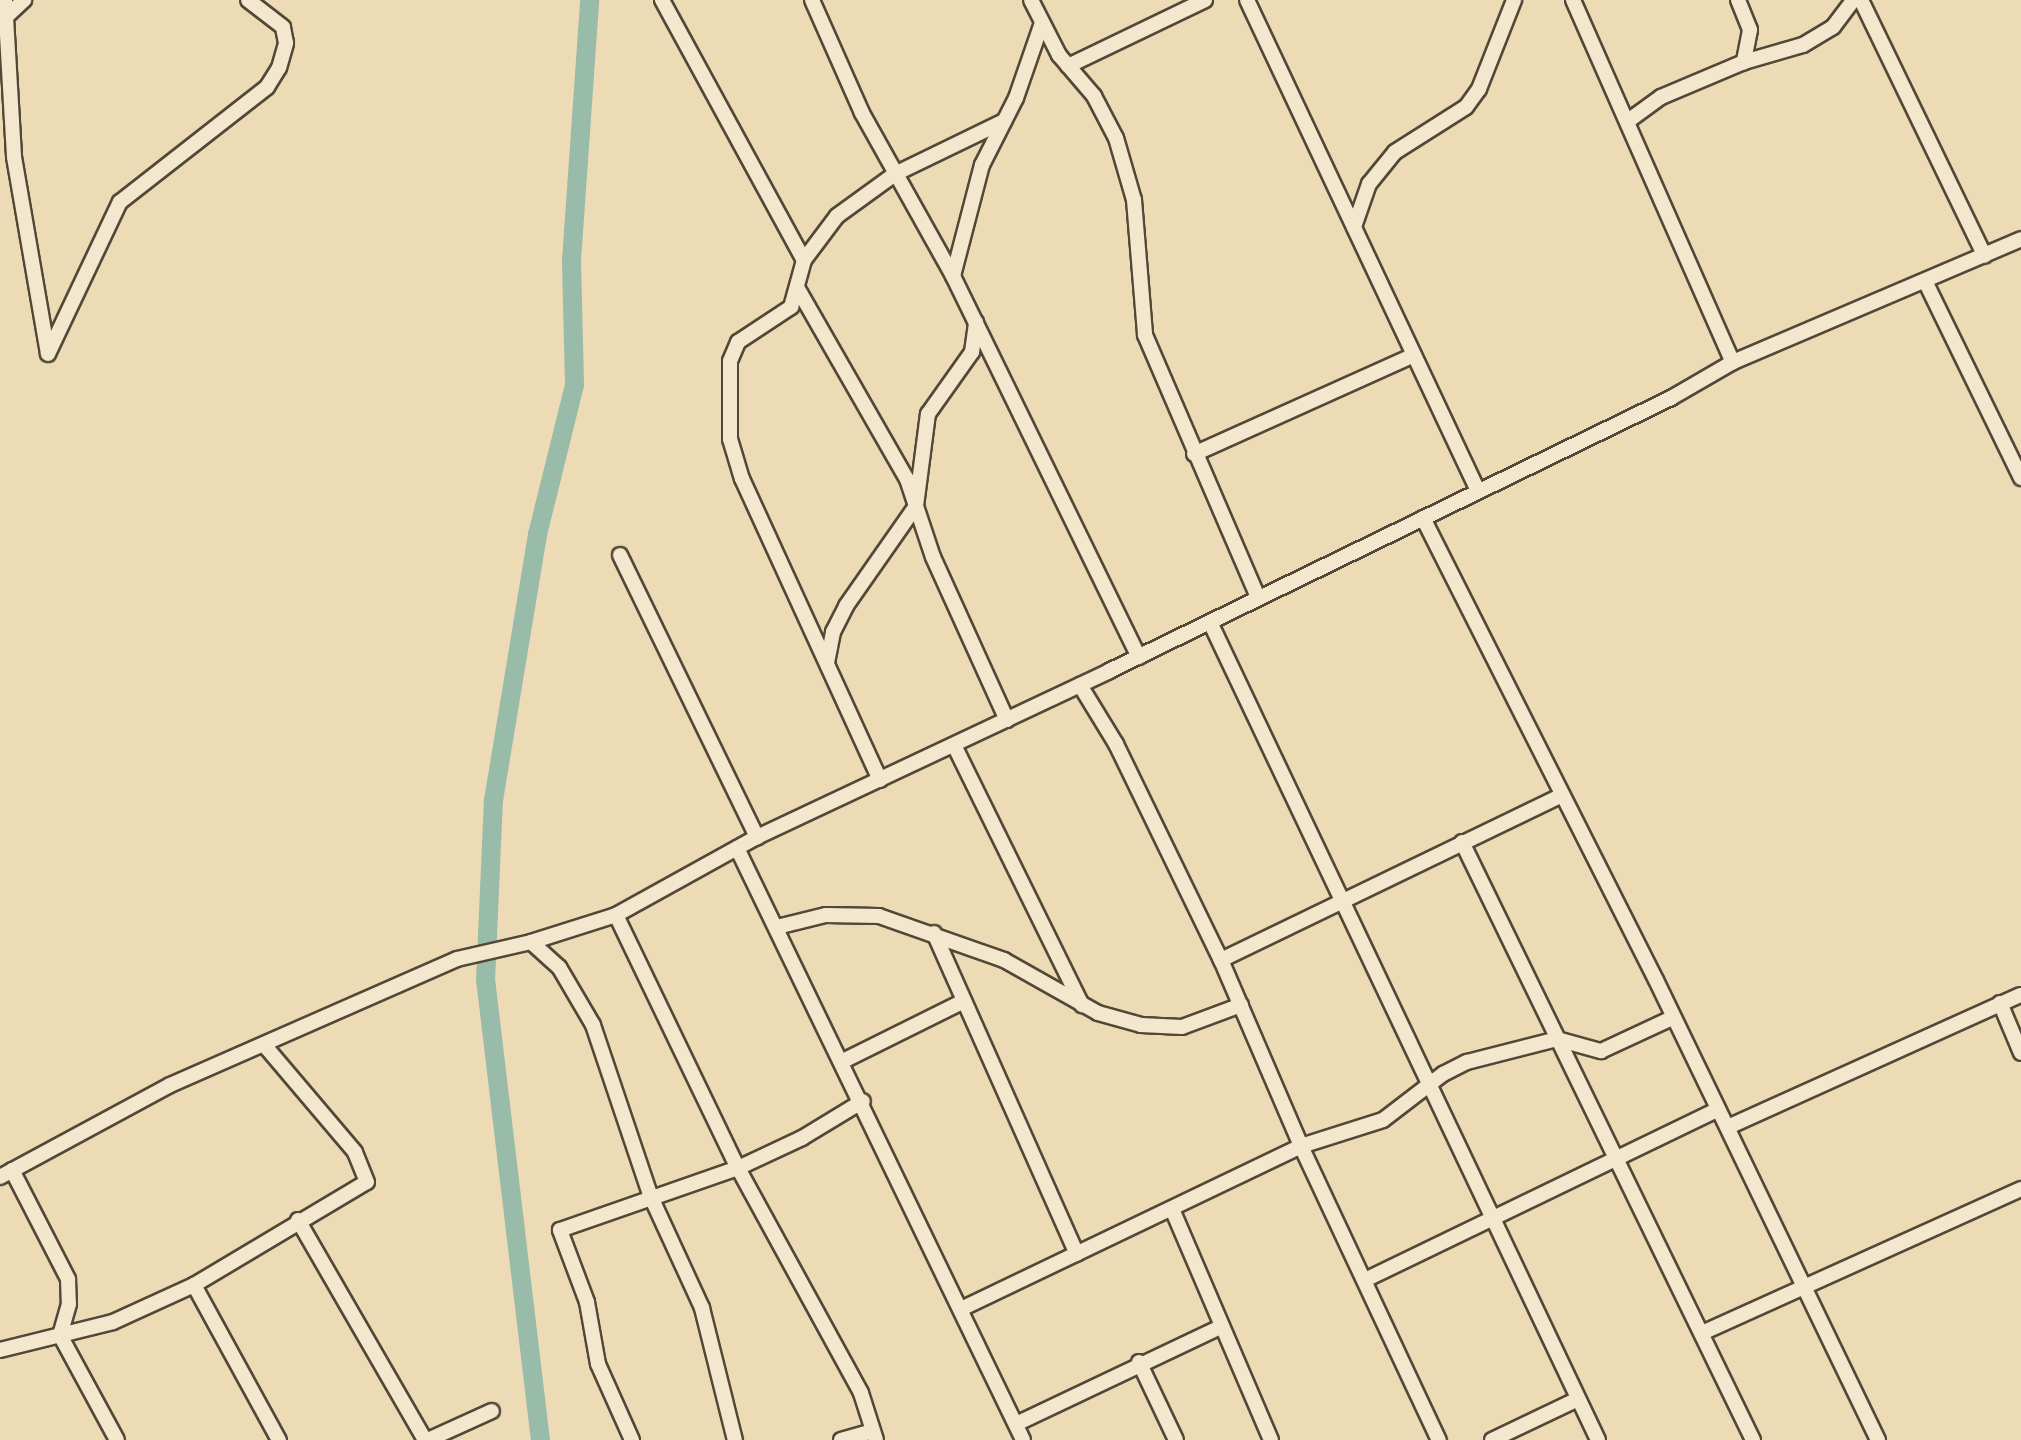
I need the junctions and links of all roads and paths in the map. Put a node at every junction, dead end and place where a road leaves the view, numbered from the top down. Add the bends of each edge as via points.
1 (5, 0) edge
2 (24, 0) edge
3 (248, 0) edge
4 (662, 0) edge
5 (812, 0) edge
6 (1031, 0) edge
7 (1205, 0) edge
8 (1247, 0) edge
9 (1738, 0) edge
10 (1853, 0) edge
11 (1861, 0) edge
12 (1508, 2) edge
13 (1579, 2) edge
14 (6, 18) junction
15 (1042, 23) junction
16 (1744, 62) junction
17 (1068, 66) junction
18 (1004, 121) junction
19 (1628, 121) junction
20 (895, 174) junction
21 (1354, 227) junction
22 (2021, 239) edge
23 (1985, 256) junction
24 (804, 260) junction
25 (953, 276) junction
26 (1926, 284) junction
27 (798, 289) junction
28 (976, 321) junction
29 (1414, 355) junction
30 (1733, 362) junction
31 (1194, 454) junction
32 (2021, 478) edge
33 (1478, 491) junction
34 (916, 506) junction
35 (1423, 518) junction
36 (620, 555) dead end
37 (1258, 598) junction
38 (1210, 622) junction
39 (1139, 657) junction
40 (827, 663) junction
41 (1080, 685) junction
42 (1007, 720) junction
43 (954, 745) junction
44 (880, 780) junction
45 (1562, 795) junction
46 (757, 837) junction
47 (1462, 842) junction
48 (737, 848) junction
49 (1339, 900) junction
50 (615, 915) junction
51 (777, 927) junction
52 (934, 933) junction
53 (531, 942) junction
54 (1222, 960) junction
55 (2021, 995) edge
56 (964, 1001) junction
57 (2000, 1003) junction
58 (1241, 1004) junction
59 (1082, 1005) junction
60 (1672, 1018) junction
61 (1558, 1039) junction
62 (265, 1046) junction
63 (2021, 1053) edge
64 (843, 1061) junction
65 (1428, 1086) junction
66 (863, 1101) junction
67 (1718, 1108) junction
68 (1728, 1127) junction
69 (1301, 1146) junction
70 (1617, 1157) junction
71 (738, 1168) junction
72 (6, 1173) edge
73 (2021, 1189) edge
74 (651, 1198) junction
75 (1172, 1209) junction
76 (1490, 1219) junction
77 (298, 1220) junction
78 (1077, 1254) junction
79 (1365, 1280) junction
80 (194, 1285) junction
81 (1806, 1288) junction
82 (961, 1309) junction
83 (1222, 1326) junction
84 (1702, 1334) junction
85 (60, 1335) junction
86 (0, 1350) edge
87 (1139, 1362) junction
88 (1578, 1399) junction
89 (492, 1411) dead end
90 (1016, 1424) junction
91 (876, 1437) edge
92 (117, 1440) edge
93 (279, 1440) edge
94 (427, 1440) edge
95 (632, 1440) edge
96 (735, 1440) edge
97 (841, 1440) edge
98 (1023, 1440) edge
99 (1176, 1440) edge
100 (1271, 1440) edge
101 (1439, 1440) edge
102 (1492, 1440) edge
103 (1598, 1440) edge
104 (1753, 1440) edge
105 (1878, 1440) edge

1 - 14 street
2 - 14 street
3 - 14 street via 283,27 286,43 279,68 267,87 120,201 48,354 14,157
4 - 24 street
5 - 20 street
6 - 15 street
7 - 17 street
8 - 21 street
9 - 16 street via 1750,30
10 - 16 street via 1833,27 1803,45
11 - 23 street
12 - 21 street via 1479,89 1466,107 1395,152 1369,184
13 - 19 street
15 - 17 street
15 - 18 street
16 - 19 street via 1661,97
17 - 31 street via 1107,116 1126,167 1143,273 1145,335
18 - 20 street
18 - 25 street via 982,165
19 - 30 street
20 - 24 street via 837,216
20 - 25 street
21 - 29 street
22 - 23 street
23 - 26 street
24 - 27 street
25 - 28 street
26 - 30 street
26 - 32 street
27 - 34 street via 892,448
27 - 40 street via 790,307 738,342 730,361 730,439 756,515
28 - 34 street via 972,352 928,414
28 - 39 street
29 - 31 street
29 - 33 street
30 - 33 street via 1671,398
31 - 37 street
33 - 35 street
34 - 40 street via 846,606 833,632
34 - 42 street via 933,557
35 - 37 street
35 - 45 street
36 - 46 street
37 - 38 street
38 - 39 street
38 - 49 street
39 - 41 street
40 - 44 street
41 - 42 street
41 - 54 street via 1116,744
42 - 43 street
43 - 44 street
43 - 59 street
44 - 46 street
45 - 47 street
45 - 60 street
46 - 48 street
47 - 49 street
47 - 61 street
48 - 50 street
48 - 51 street
49 - 54 street
49 - 65 street
50 - 53 street
50 - 71 street
51 - 52 street via 826,915 879,916
51 - 64 street
52 - 56 street
52 - 59 street via 1004,960
53 - 62 street via 457,959
53 - 74 street via 559,967 582,1000
54 - 58 street
55 - 57 street
56 - 64 street
56 - 78 street
57 - 63 street
57 - 68 street
58 - 59 street via 1182,1027 1140,1025
58 - 69 street
60 - 61 street via 1601,1051
60 - 67 street
61 - 65 street via 1491,1053 1443,1074
61 - 70 street
62 - 72 street via 158,1091
62 - 77 street via 355,1152 367,1182
64 - 66 street
65 - 69 street via 1383,1120
65 - 76 street
66 - 71 street
66 - 82 street
67 - 68 street
67 - 70 street
68 - 81 street
69 - 75 street
69 - 79 street
70 - 76 street
70 - 84 street
71 - 74 street
71 - 91 street via 861,1393
72 - 85 street via 68,1279 69,1304
73 - 81 street
74 - 95 street via 561,1230 587,1302 598,1364
74 - 96 street via 702,1308
75 - 78 street
75 - 83 street
76 - 79 street
76 - 88 street
77 - 80 street
77 - 94 street
78 - 82 street
79 - 101 street
80 - 85 street via 113,1322
80 - 93 street
81 - 84 street
81 - 105 street
82 - 90 street
83 - 87 street
83 - 100 street
84 - 104 street
85 - 86 street
85 - 92 street
87 - 90 street
87 - 99 street
88 - 102 street
88 - 103 street
89 - 94 street
90 - 98 street
91 - 97 street

